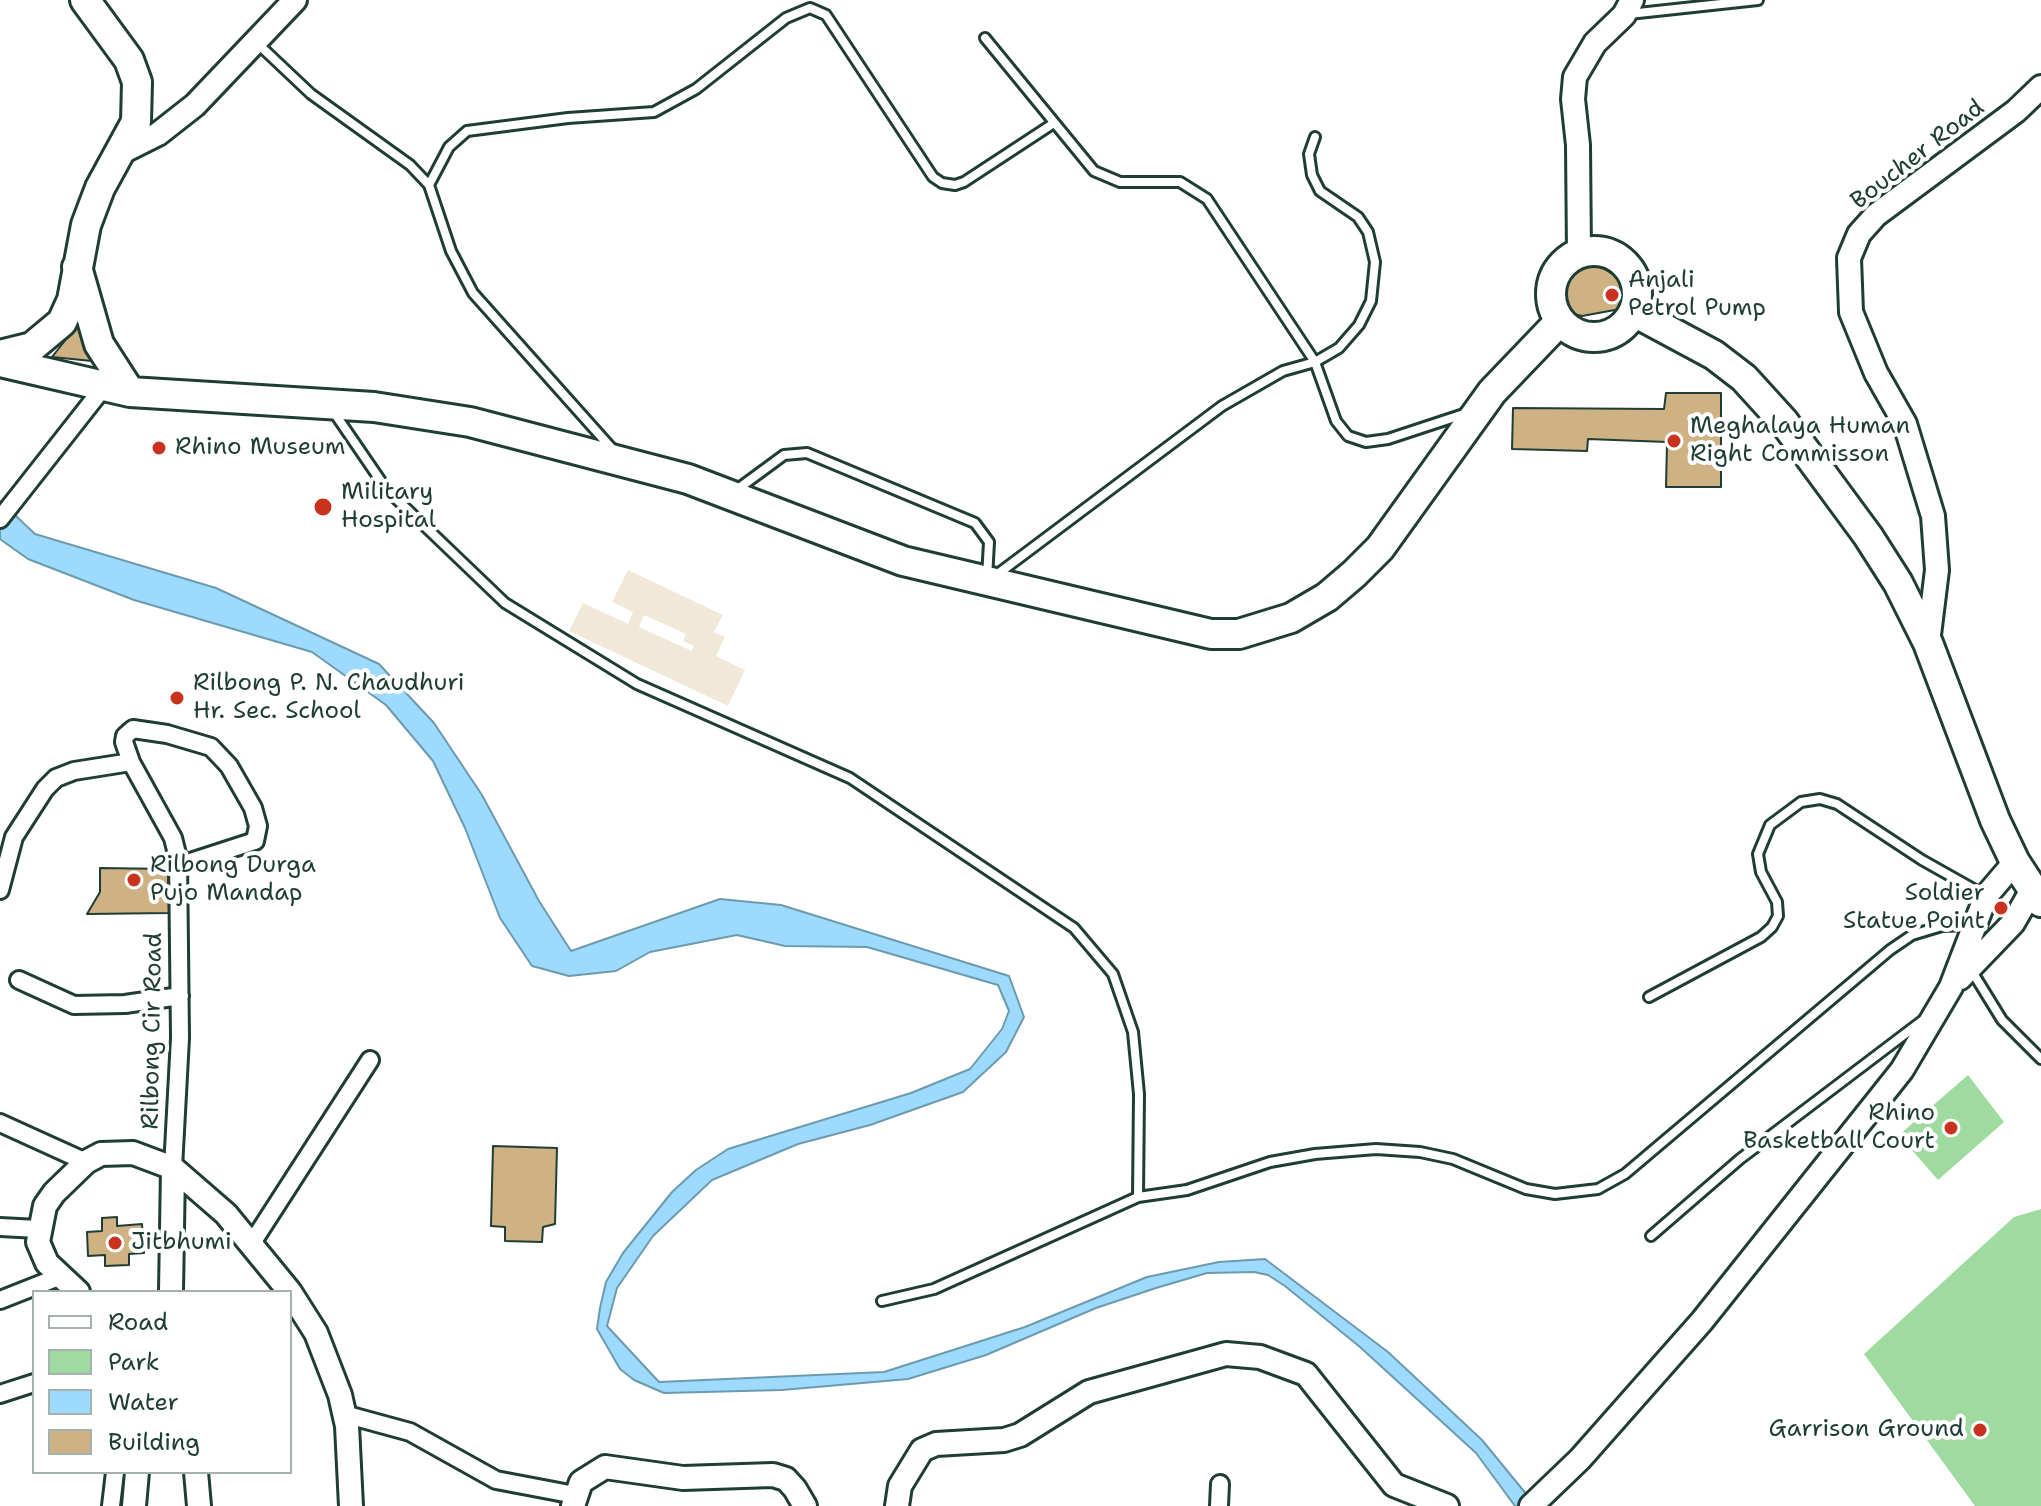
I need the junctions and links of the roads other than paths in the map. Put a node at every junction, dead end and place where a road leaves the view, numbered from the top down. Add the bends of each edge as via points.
1 (85, 0) edge
2 (295, 0) edge
3 (1758, 0) edge
4 (1628, 7) edge
5 (985, 38) dead end
6 (257, 43) junction
7 (2041, 87) edge
8 (1054, 123) junction
9 (1315, 137) dead end
10 (120, 153) junction
11 (429, 185) junction
12 (1579, 254) junction
13 (77, 267) junction
14 (1634, 312) junction
15 (1560, 321) junction
16 (0, 355) edge
17 (0, 362) edge
18 (1315, 362) junction
19 (116, 390) junction
20 (328, 403) junction
21 (1479, 409) junction
22 (623, 460) junction
23 (731, 494) junction
24 (0, 519) edge
25 (986, 582) junction
26 (1928, 643) junction
27 (131, 762) junction
28 (2015, 862) junction
29 (178, 866) junction
30 (0, 890) edge
31 (1986, 896) junction
32 (2036, 896) edge
33 (1976, 925) junction
34 (1970, 968) junction
35 (19, 980) dead end
36 (1951, 987) junction
37 (180, 996) junction
38 (1649, 997) dead end
39 (1936, 1011) junction
40 (2041, 1059) edge
41 (370, 1060) dead end
42 (0, 1123) edge
43 (86, 1162) junction
44 (173, 1168) junction
45 (1138, 1197) junction
46 (0, 1227) edge
47 (38, 1229) junction
48 (1651, 1236) dead end
49 (252, 1243) junction
50 (61, 1276) junction
51 (76, 1290) edge
52 (171, 1290) edge
53 (288, 1290) edge
54 (292, 1295) edge
55 (0, 1300) edge
56 (882, 1301) dead end
57 (32, 1384) edge
58 (0, 1394) edge
59 (344, 1414) junction
60 (115, 1474) edge
61 (137, 1474) edge
62 (196, 1474) edge
63 (1220, 1484) dead end
64 (574, 1500) edge
65 (111, 1506) edge
66 (134, 1506) edge
67 (199, 1506) edge
68 (351, 1506) edge
69 (805, 1506) edge
70 (897, 1506) edge
71 (1219, 1506) edge
72 (1447, 1506) edge
73 (1531, 1506) edge

1 - 10 highway via 117,39 137,82 136,122
2 - 6 street
3 - 4 lane
4 - 12 street via 1595,43 1575,77
5 - 8 lane
6 - 10 street via 195,105 158,134
6 - 11 lane via 311,94 410,165
7 - 26 street, Boucher Road via 1876,215 1859,234 1849,258 1851,312 1905,424 1933,516 1937,570
8 - 11 lane via 964,182 942,183 826,15 810,8 786,18 696,89 654,112 467,131 449,147
8 - 18 lane via 1094,171 1108,179 1167,179 1193,187 1207,199
9 - 18 lane via 1309,154 1312,175 1320,191 1358,217 1368,232 1375,262 1371,301 1359,325 1339,348
10 - 13 highway via 89,216
11 - 22 lane via 456,262 473,293
12 - 14 highway via 1604,253 1625,265 1637,287
12 - 15 highway via 1567,261 1552,283
13 - 16 highway via 62,322 32,347
13 - 19 highway
14 - 15 highway via 1606,336 1581,335
14 - 26 highway via 1714,355 1744,378 1784,422 1868,536
15 - 21 highway
17 - 19 highway
18 - 21 lane via 1336,421 1348,436 1366,442
18 - 25 lane via 1283,371 1222,406
19 - 20 highway
19 - 24 street
20 - 22 highway via 419,412
20 - 45 lane via 387,490 505,603 637,684 850,778 1074,928 1113,974 1133,1032 1139,1094
21 - 25 highway via 1371,557 1327,597 1265,628 1211,634
22 - 23 highway
23 - 25 highway via 875,551
23 - 25 lane via 784,455 807,453 975,523 989,542
26 - 28 highway
27 - 29 street, Rilbong Cir Road via 173,838
27 - 29 street via 124,742 133,729 211,747 229,766 253,808 255,841
27 - 30 street via 74,771 45,789 14,837
28 - 31 street
28 - 32 highway
29 - 37 street, Rilbong Cir Road
31 - 33 street
31 - 38 lane via 1858,815 1820,799 1801,802 1770,825 1758,854 1778,916 1761,937
32 - 34 street
33 - 36 street
33 - 45 lane via 1942,926 1912,935 1625,1174 1598,1189 1555,1194 1526,1189 1453,1159 1376,1149 1270,1162 1187,1190
34 - 36 street
34 - 40 lane via 2002,1020
35 - 37 street via 74,1005
36 - 39 street
37 - 44 street, Rilbong Cir Road
39 - 48 lane via 1785,1123
39 - 73 street via 1902,1070 1702,1321 1580,1459
41 - 49 street
42 - 43 street
43 - 44 street via 101,1154 133,1153
43 - 47 street via 54,1193
44 - 49 street
44 - 52 street
45 - 56 lane via 934,1289
46 - 47 street
47 - 50 street via 41,1253
49 - 53 street
50 - 51 street
50 - 55 street
54 - 59 street via 332,1368
57 - 58 street
59 - 64 street via 410,1432 496,1480
59 - 68 street
60 - 65 street
61 - 66 street
62 - 67 street
63 - 71 street
64 - 69 street via 581,1482 605,1467 683,1478 773,1475 786,1479
70 - 72 street via 900,1486 922,1450 1020,1435 1089,1392 1226,1354 1260,1357 1306,1374 1394,1485

